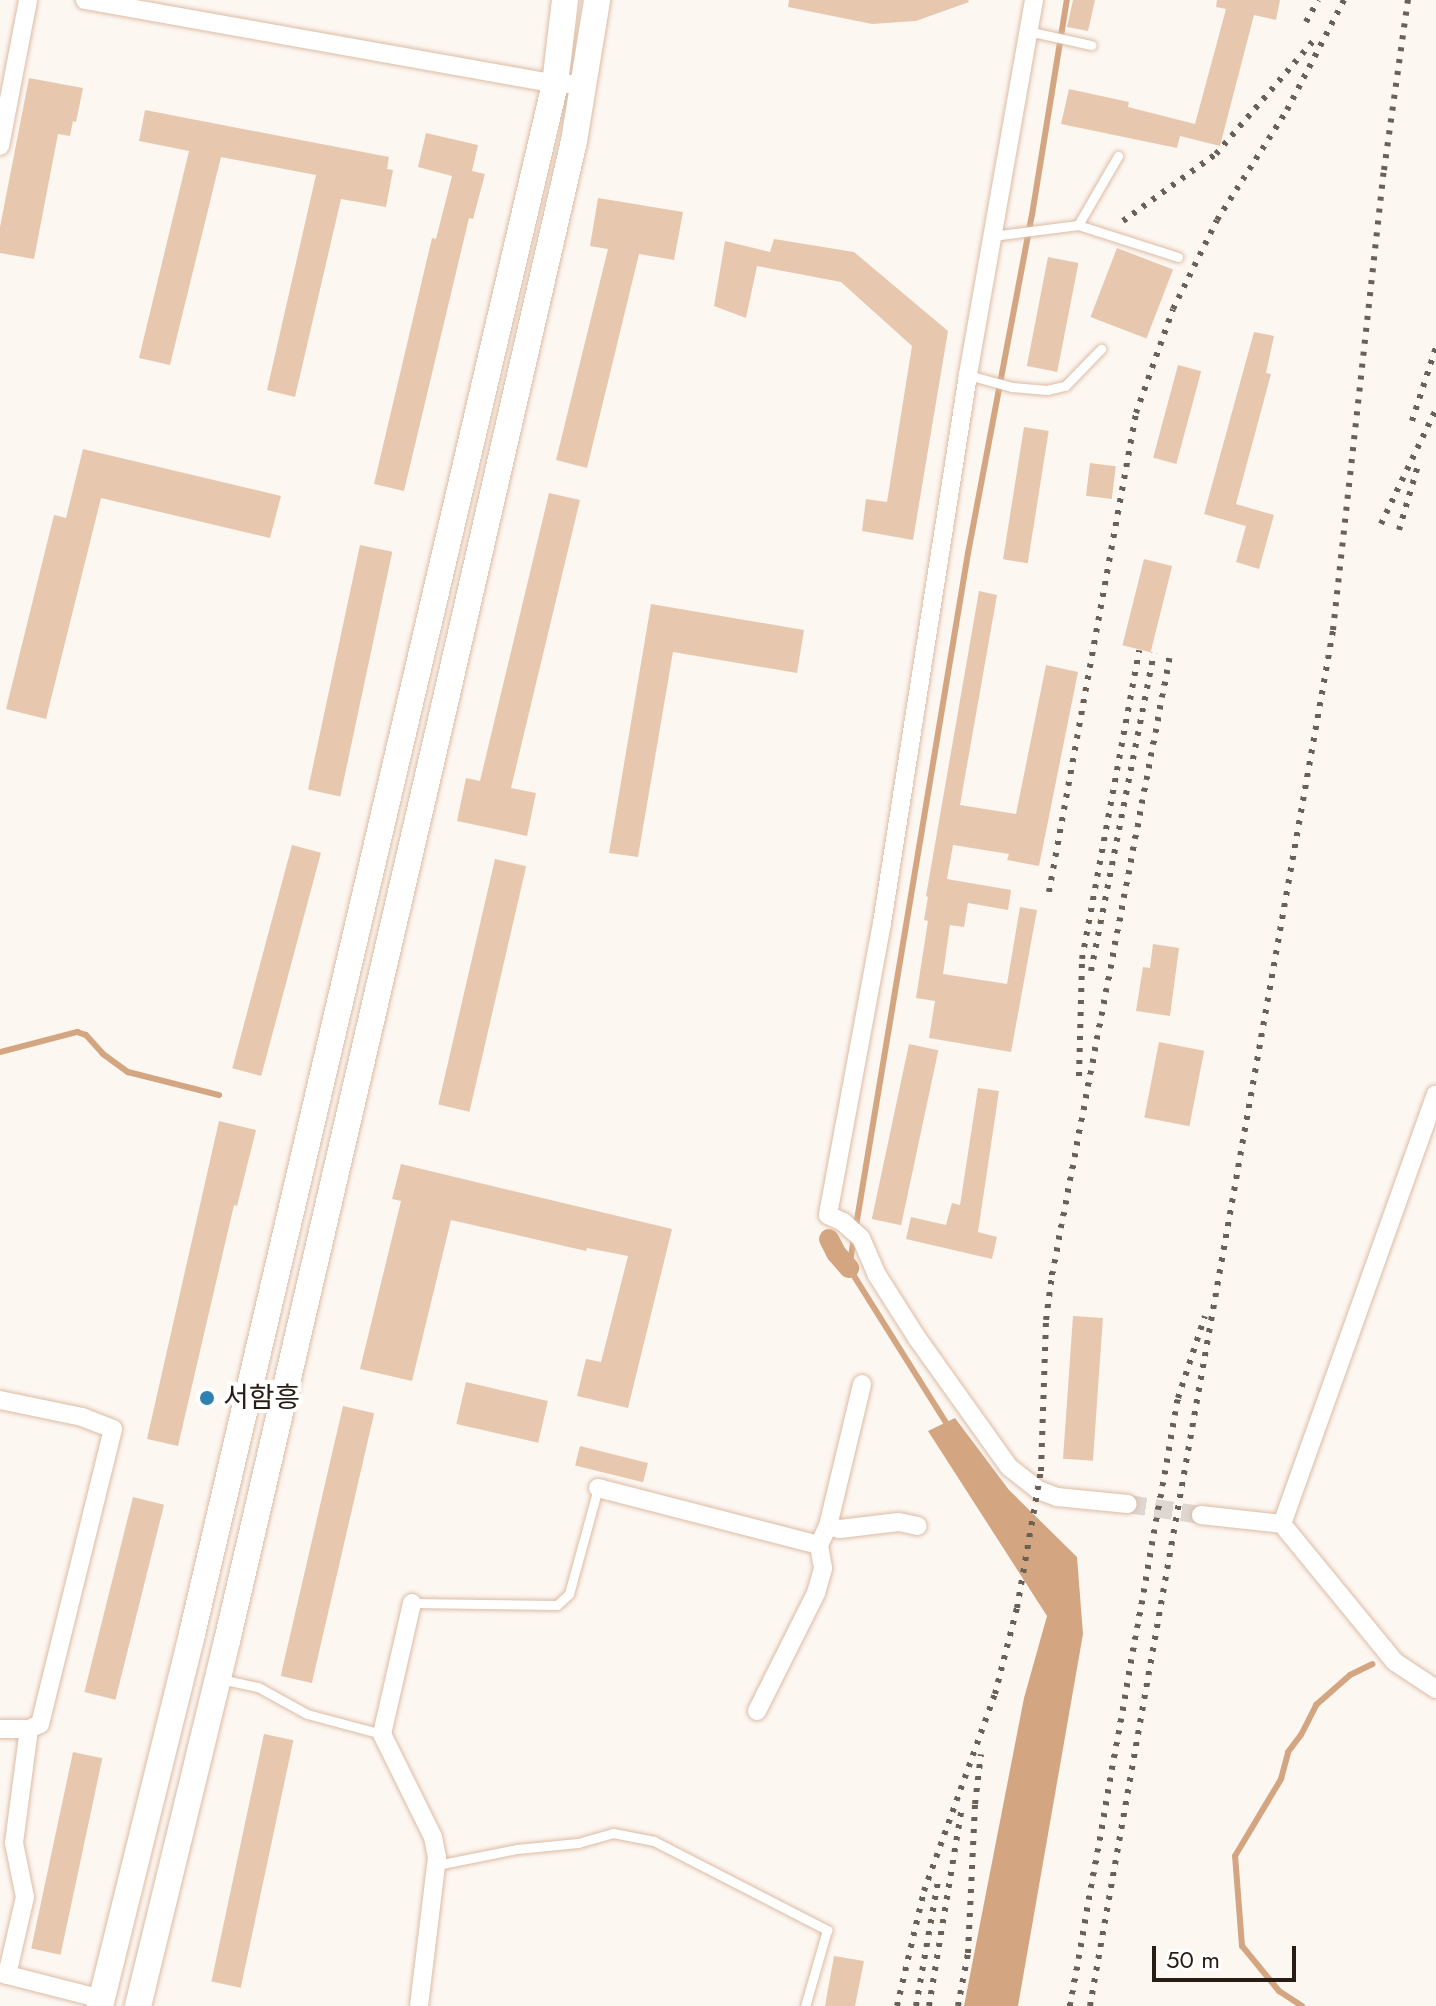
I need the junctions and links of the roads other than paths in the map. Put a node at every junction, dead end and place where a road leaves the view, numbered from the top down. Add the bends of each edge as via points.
1 (28, 0) edge
2 (85, 0) edge
3 (565, 0) edge
4 (597, 0) edge
5 (1034, 0) edge
6 (1035, 32) junction
7 (1091, 45) dead end
8 (555, 84) junction
9 (584, 84) junction
10 (0, 146) edge
11 (1118, 156) dead end
12 (1078, 225) junction
13 (998, 236) junction
14 (1178, 257) dead end
15 (1101, 349) dead end
16 (968, 375) junction
17 (1436, 1095) edge
18 (862, 1384) dead end
19 (0, 1400) edge
20 (598, 1488) joint
21 (1128, 1504) tunnel mouth
22 (1201, 1515) tunnel mouth
23 (1282, 1524) junction
24 (828, 1526) junction
25 (918, 1526) dead end
26 (819, 1545) junction
27 (412, 1603) joint
28 (209, 1638) junction
29 (217, 1678) junction
30 (1436, 1689) edge
31 (757, 1711) dead end
32 (0, 1729) edge
33 (29, 1729) junction
34 (382, 1734) junction
35 (437, 1865) junction
36 (4, 1974) edge
37 (101, 2003) edge
38 (138, 2006) edge
39 (419, 2006) edge
40 (805, 2006) edge

1 - 10 street
2 - 8 street
3 - 8 main road
4 - 9 main road
5 - 6 street
6 - 7 lane
6 - 13 street
8 - 9 street
8 - 28 main road
9 - 28 main road via 450,681
11 - 12 lane
12 - 13 lane
12 - 14 lane
13 - 16 street
15 - 16 lane via 1065,386 1047,390
16 - 21 street via 882,923 828,1215 861,1238 877,1275 917,1338 1009,1467 1038,1490 1057,1497
17 - 23 street
18 - 24 street
19 - 33 street via 113,1429 40,1724
20 - 26 street
20 - 27 lane via 569,1594 557,1605
22 - 23 street
23 - 30 street via 1395,1662
24 - 25 street
24 - 26 street
26 - 31 street via 823,1568 816,1593
27 - 34 street
28 - 29 main road
28 - 37 main road
29 - 34 lane via 258,1687 307,1714
29 - 38 main road
32 - 33 street
33 - 36 street via 14,1843 25,1897
34 - 35 street via 433,1837
35 - 39 street
35 - 40 lane via 613,1833 654,1841 827,1930
36 - 37 street

